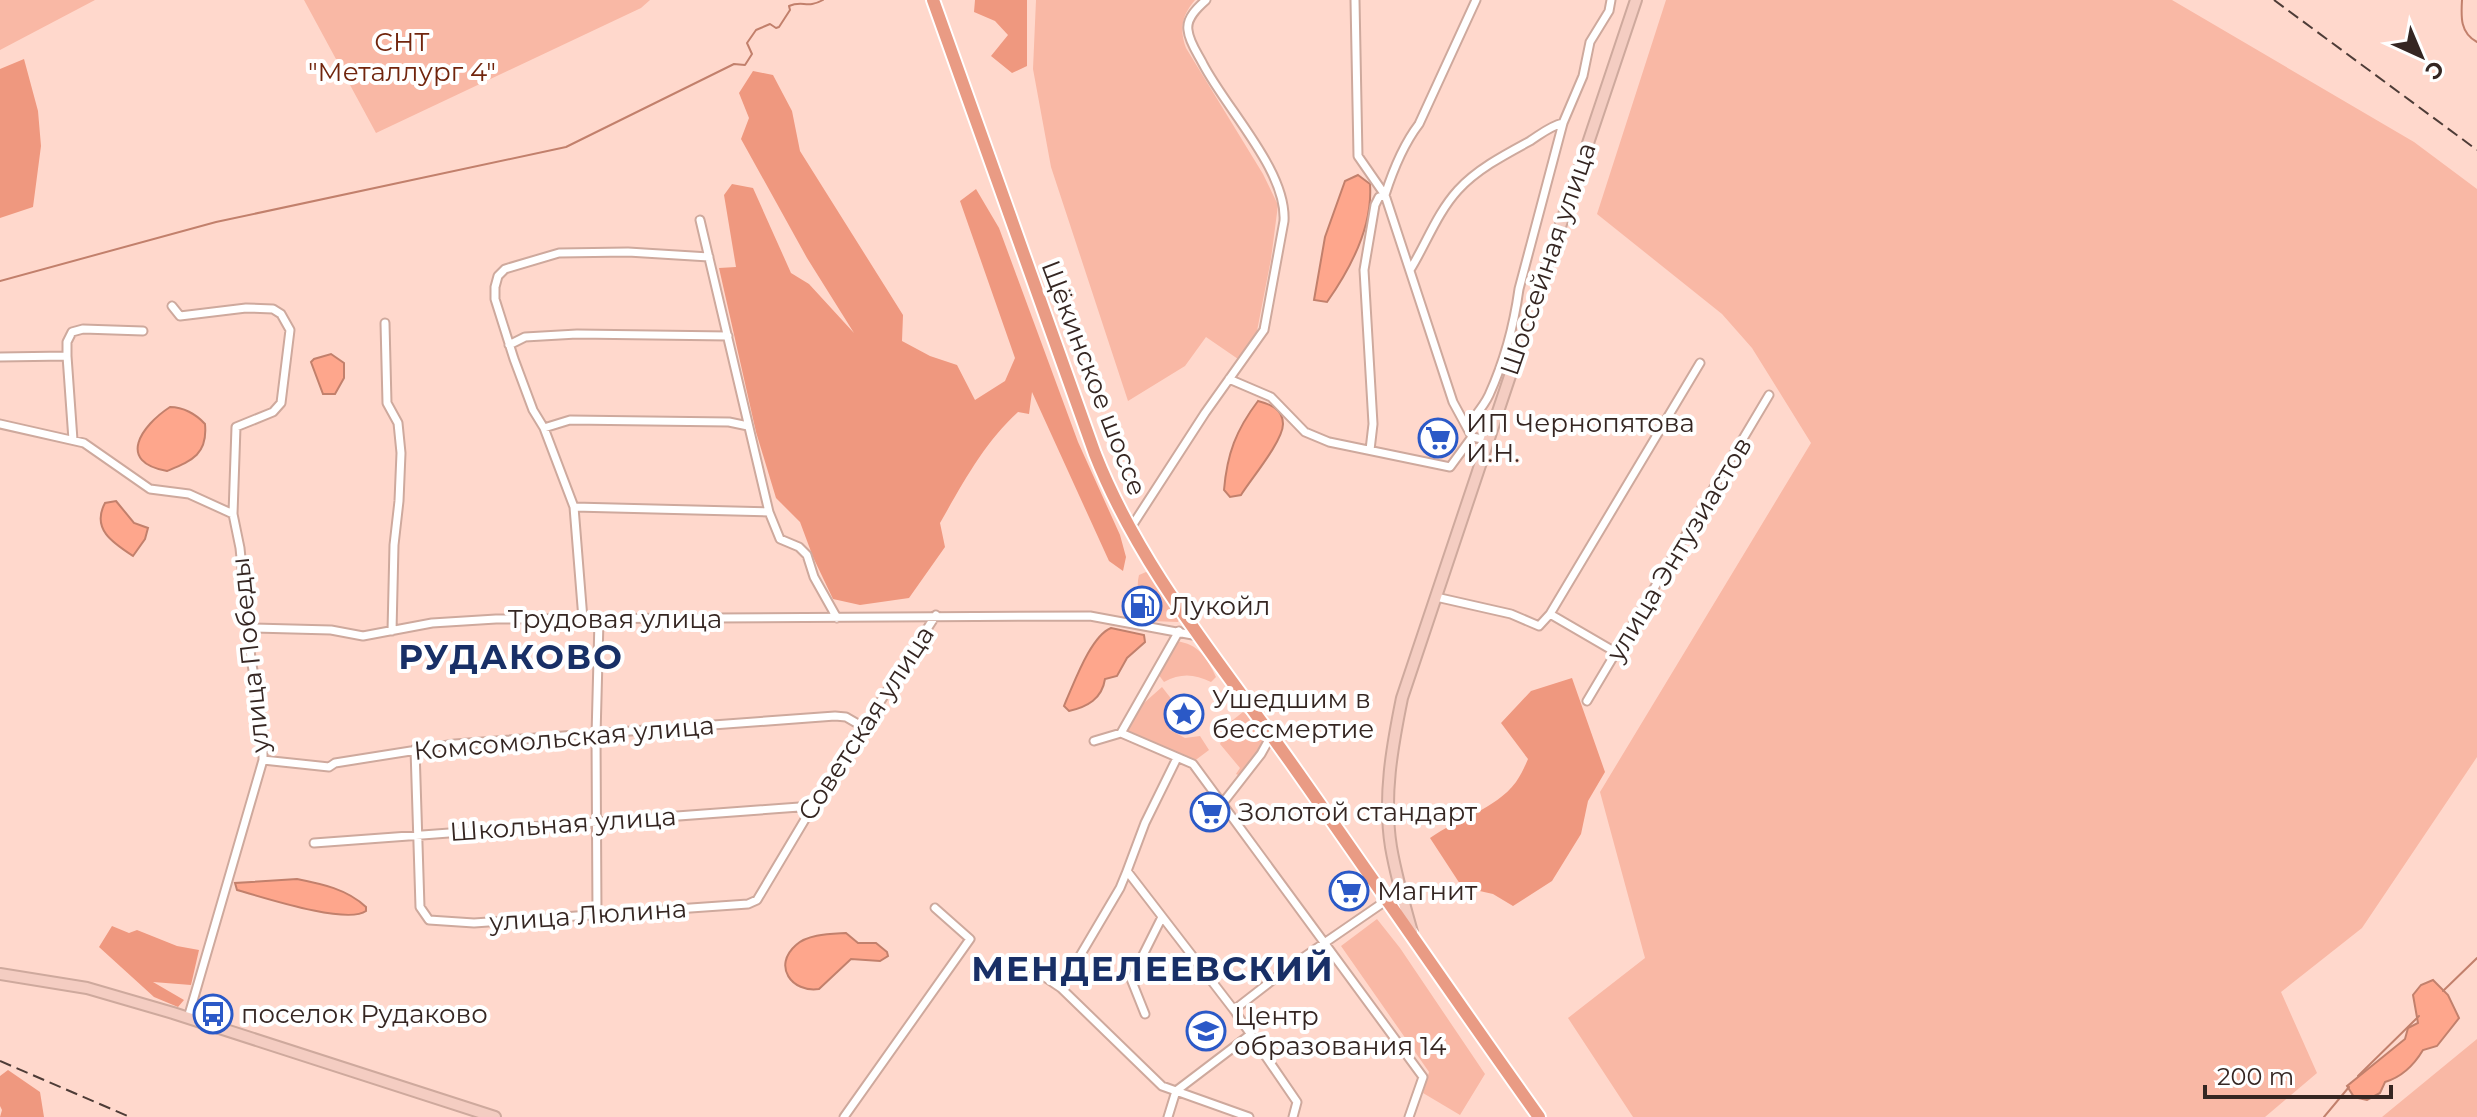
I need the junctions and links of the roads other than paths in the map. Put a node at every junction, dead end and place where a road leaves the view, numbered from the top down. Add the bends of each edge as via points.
1 (933, 0) edge
2 (1206, 0) edge
3 (1355, 0) edge
4 (1476, 0) edge
5 (1611, 0) edge
6 (1636, 0) edge
7 (1563, 123) junction
8 (1385, 195) junction
9 (700, 220) dead end
10 (709, 257) junction
11 (1410, 270) junction
12 (172, 306) dead end
13 (385, 323) dead end
14 (143, 331) dead end
15 (728, 336) junction
16 (509, 345) junction
17 (67, 356) junction
18 (0, 357) edge
19 (1700, 363) dead end
20 (1229, 379) junction
21 (1769, 395) dead end
22 (0, 424) edge
23 (748, 426) junction
24 (1467, 427) junction
25 (544, 428) junction
26 (1472, 437) junction
27 (73, 440) junction
28 (1488, 440) junction
29 (1370, 450) junction
30 (574, 507) junction
31 (769, 512) junction
32 (233, 514) junction
33 (1130, 529) junction
34 (1436, 597) junction
35 (1550, 614) junction
36 (936, 615) junction
37 (837, 618) junction
38 (583, 619) junction
39 (599, 620) junction
40 (249, 628) junction
41 (392, 631) junction
42 (1179, 631) junction
43 (1199, 637) junction
44 (1617, 653) junction
45 (1587, 701) dead end
46 (865, 728) junction
47 (1121, 733) junction
48 (596, 736) junction
49 (1271, 736) junction
50 (1094, 741) dead end
51 (415, 749) junction
52 (1177, 758) junction
53 (263, 760) junction
54 (1222, 804) junction
55 (813, 806) junction
56 (596, 821) junction
57 (419, 834) junction
58 (314, 843) dead end
59 (1127, 871) junction
60 (760, 895) joint
61 (1387, 900) junction
62 (935, 908) dead end
63 (597, 914) junction
64 (1162, 917) junction
65 (1413, 938) junction
66 (1324, 942) junction
67 (1024, 963) dead end
68 (0, 974) edge
69 (1061, 988) junction
70 (1234, 1010) junction
71 (1145, 1014) dead end
72 (188, 1018) junction
73 (1251, 1034) junction
74 (1176, 1091) junction
75 (495, 1117) edge
76 (844, 1117) edge
77 (1168, 1117) edge
78 (1249, 1117) edge
79 (1293, 1117) edge
80 (1409, 1117) edge
81 (1539, 1117) edge

1 - 33 main road, Щёкинское шоссе via 1095,454
2 - 20 street via 1189,21 1192,41 1212,81 1260,149 1285,206 1264,330
3 - 8 street via 1358,156
4 - 8 street
5 - 7 street via 1590,42 1583,76
6 - 28 main road, Шоссейная улица
7 - 11 street via 1509,150 1460,188
7 - 24 street via 1515,315 1488,398
8 - 11 street
8 - 29 street via 1375,205 1364,270
9 - 10 street
10 - 15 street
10 - 16 street via 559,253 515,264 498,276 495,287
11 - 24 street via 1453,402
12 - 32 street, улица Победы via 180,316 273,309 290,330 281,403 273,412 236,427
13 - 41 street via 387,403 398,423 401,453
14 - 17 street via 72,332
15 - 16 street via 577,334 525,337
15 - 23 street
16 - 25 street
17 - 18 street
17 - 27 street
19 - 35 street
20 - 29 street via 1278,401 1305,432
20 - 33 street
21 - 44 street, улица Энтузиастов
22 - 27 street
23 - 25 street via 570,420
23 - 31 street
24 - 26 street
25 - 30 street
26 - 28 street
26 - 29 street via 1450,467
27 - 32 street via 150,489 189,494
28 - 34 main road, Шоссейная улица
30 - 31 street
30 - 38 street
31 - 37 street via 780,539 807,555
32 - 40 street, улица Победы
33 - 43 main road, Щёкинское шоссе
34 - 35 street via 1539,626
34 - 65 main road, Шоссейная улица via 1402,698 1388,787 1391,846
35 - 44 street
36 - 37 street, Трудовая улица
36 - 42 street, Советская улица via 1090,616
36 - 46 street, Советская улица
37 - 39 street, Трудовая улица
38 - 39 street, Трудовая улица
38 - 41 street, Трудовая улица via 432,623
39 - 48 street
40 - 41 street, Трудовая улица via 363,636
40 - 53 street, улица Победы
42 - 43 street, Советская улица
42 - 47 street
43 - 49 main road, Щёкинское шоссе
44 - 45 street, улица Энтузиастов
46 - 48 street, Комсомольская улица via 835,716
46 - 55 street, Советская улица
47 - 50 street
47 - 52 street
48 - 51 street, Комсомольская улица
48 - 56 street
49 - 54 street
49 - 61 main road, Щёкинское шоссе
51 - 53 street, Комсомольская улица via 329,767
51 - 57 street
52 - 54 street via 1193,764
52 - 59 street
53 - 72 street, улица Победы
54 - 66 street
55 - 56 street, Школьная улица
55 - 60 street, Советская улица
56 - 57 street, Школьная улица
56 - 63 street
57 - 58 street, Школьная улица
57 - 63 street, улица Люлина via 420,907 429,920 461,923
59 - 64 street
59 - 69 street
60 - 63 street, улица Люлина via 748,904
61 - 65 main road, Щёкинское шоссе
61 - 66 street
62 - 76 street via 970,939
64 - 70 street
64 - 71 street via 1131,979
65 - 81 main road, Щёкинское шоссе
66 - 70 street
66 - 80 street via 1423,1077
67 - 69 street
68 - 72 main road via 87,988
69 - 74 street via 1162,1086
70 - 73 street
72 - 75 main road
73 - 74 street
73 - 79 street via 1297,1102
74 - 77 street
74 - 78 street

